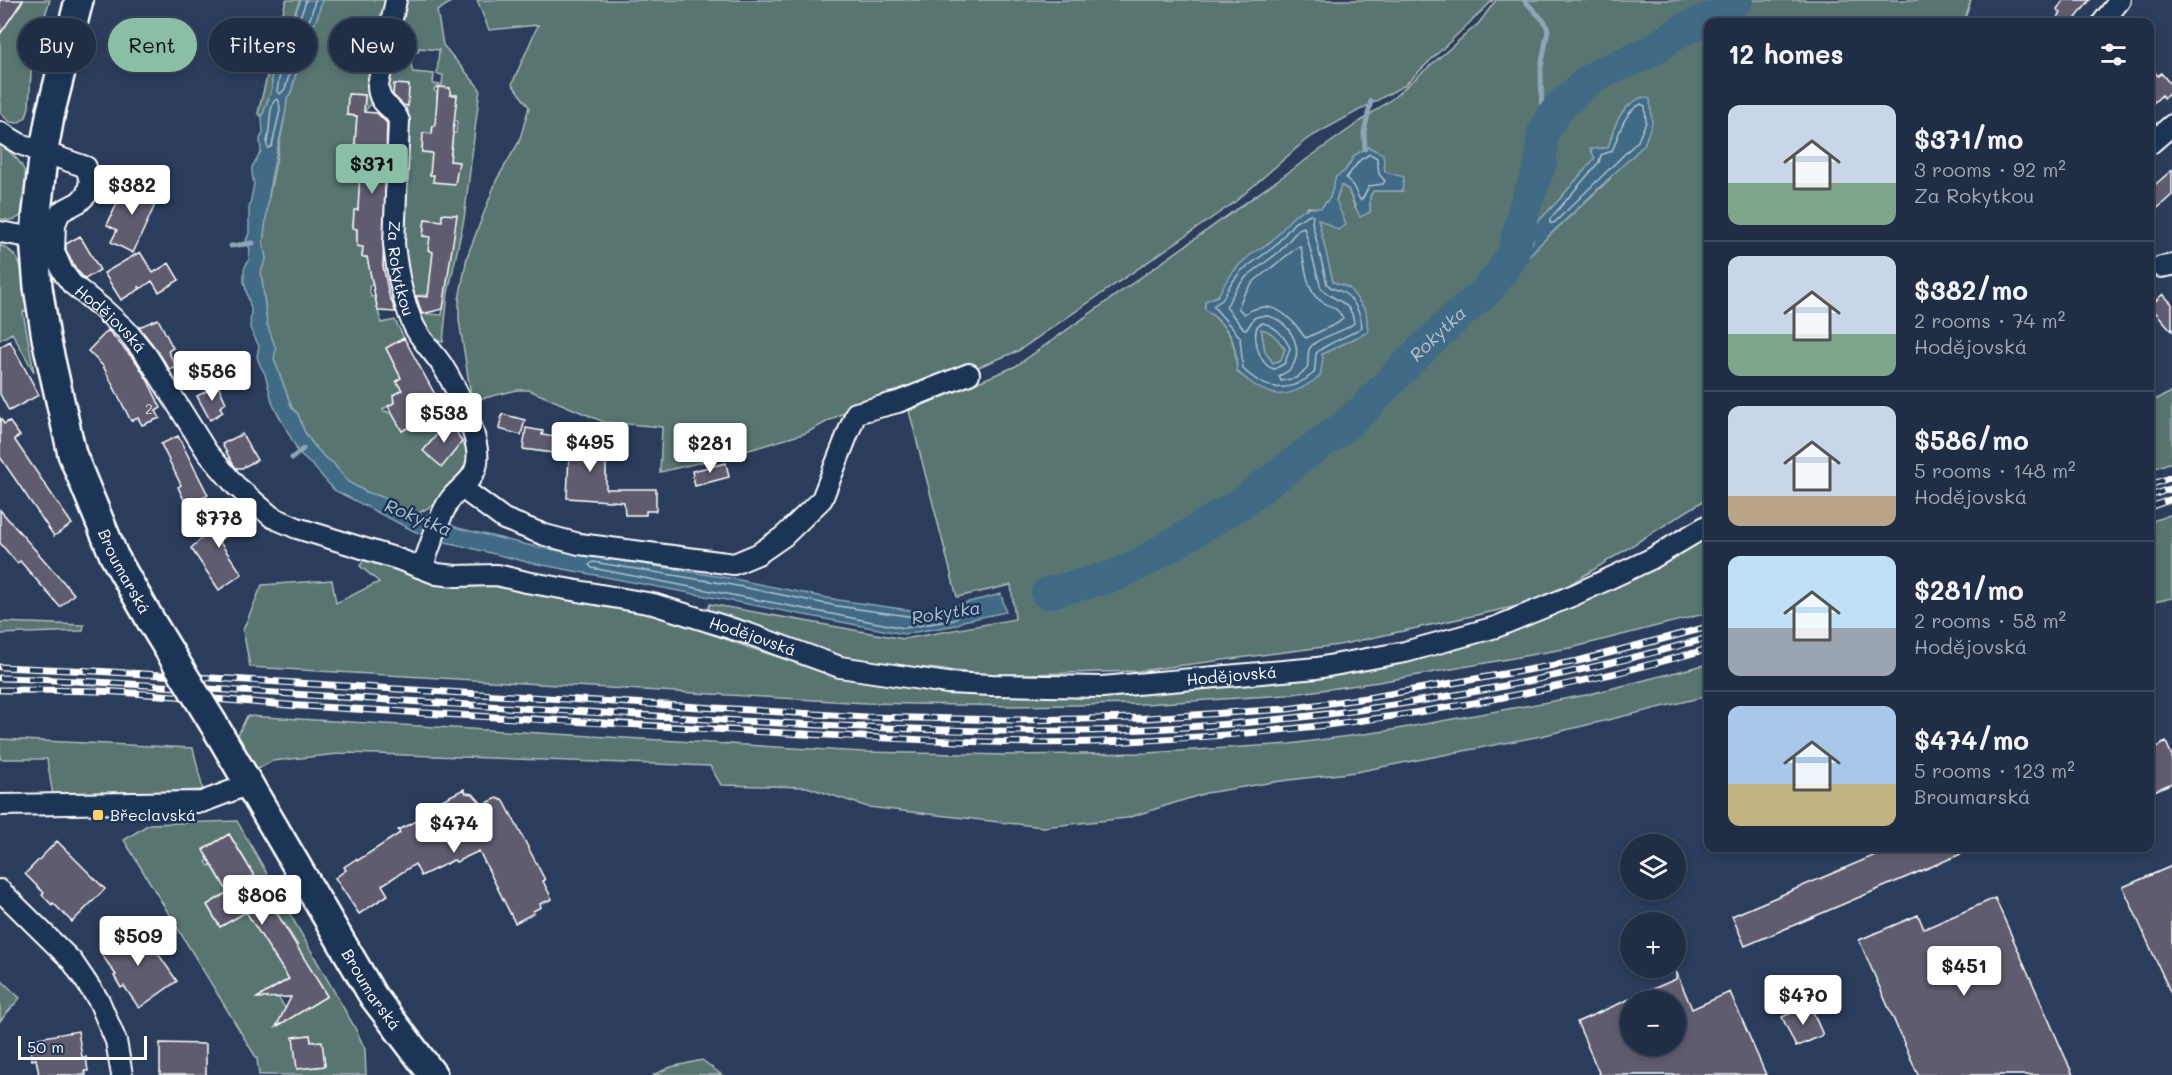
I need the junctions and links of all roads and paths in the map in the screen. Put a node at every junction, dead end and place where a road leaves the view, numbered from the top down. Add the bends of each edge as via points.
1 (79, 0) edge
2 (396, 0) edge
3 (2120, 0) edge
4 (2106, 18) edge
5 (2172, 125) edge
6 (0, 132) edge
7 (2154, 141) edge
8 (44, 150) junction
9 (0, 232) edge
10 (34, 238) junction
11 (969, 375) dead end
12 (462, 488) junction
13 (1704, 527) edge
14 (422, 567) junction
15 (247, 785) junction
16 (0, 805) edge
17 (0, 890) edge
18 (122, 1075) edge
19 (433, 1075) edge

1 - 8 street, Broumarská
2 - 12 street, Za Rokytkou via 378,85 378,94 399,121 395,261 414,325 459,394 474,441 477,463
3 - 4 street
5 - 7 street
6 - 8 street via 20,144
8 - 10 street, Broumarská
8 - 14 street, Hodějovská via 86,167 90,181 83,199 60,212 55,224 54,252 63,272 126,330 147,356 207,452 235,485 272,517 297,528
9 - 10 street
10 - 15 street, Broumarská, bridge via 46,338 72,454 114,556
11 - 12 street via 856,413 822,499 784,536 758,554 734,564 579,544 545,535 504,519
12 - 14 street, Za Rokytkou via 448,503
13 - 14 street, Hodějovská via 1651,559 1574,595 1496,627 1405,652 1317,668 1102,687 992,686 840,667 653,604 497,575 437,574
15 - 16 street via 202,802
15 - 19 street, Broumarská via 373,996
17 - 18 street via 72,961 94,993 116,1041

